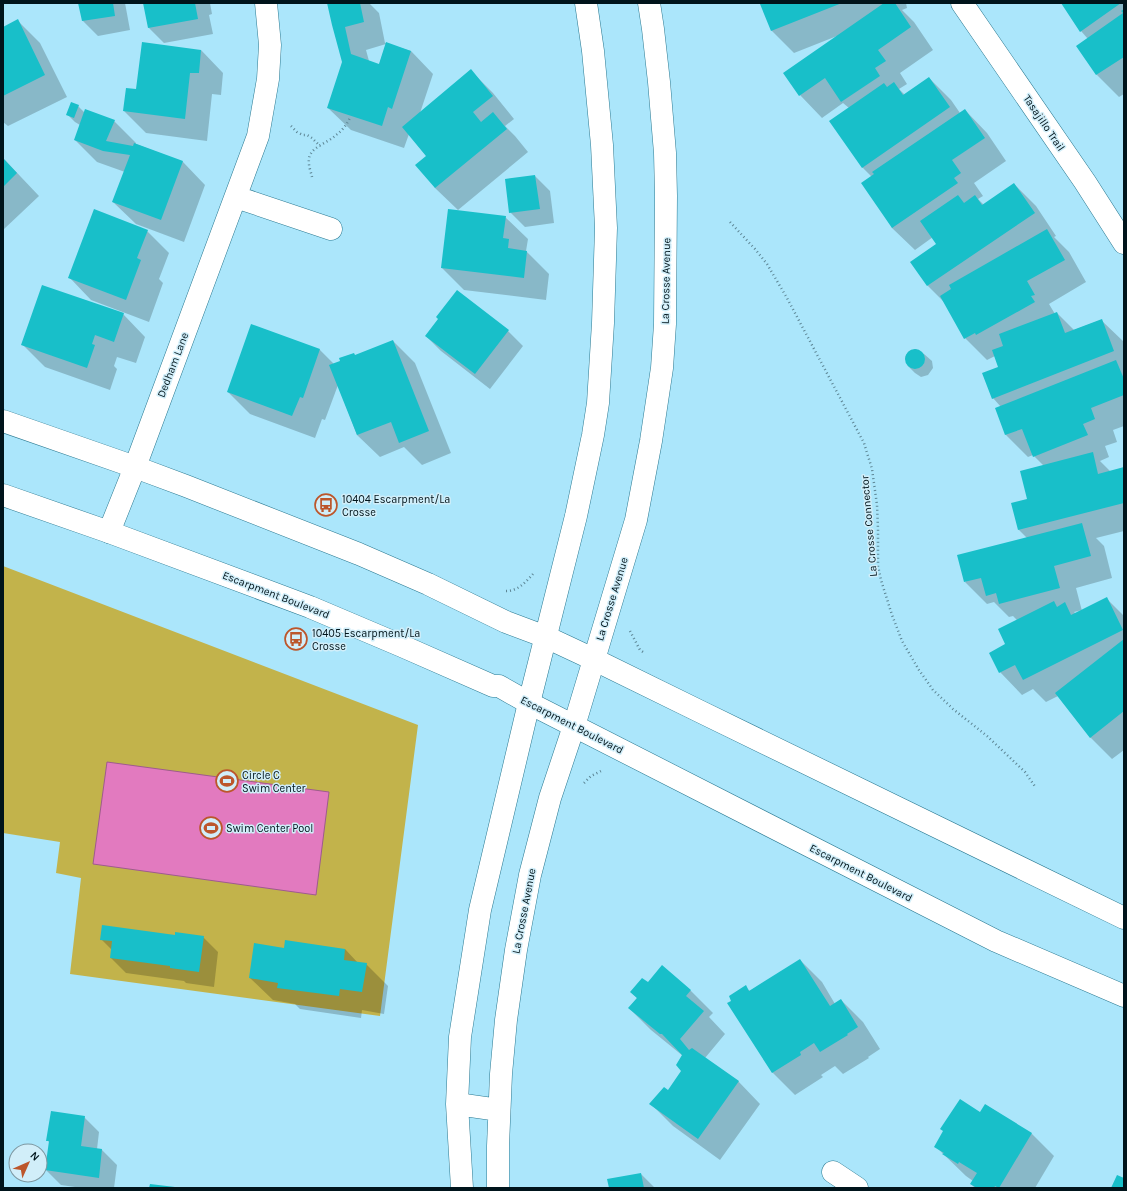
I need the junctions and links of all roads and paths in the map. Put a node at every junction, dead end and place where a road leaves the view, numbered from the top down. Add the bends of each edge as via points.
1 (266, 3) edge
2 (586, 3) edge
3 (649, 3) edge
4 (962, 3) edge
5 (351, 116) dead end
6 (291, 126) dead end
7 (320, 146) junction
8 (312, 177) dead end
9 (236, 197) junction
10 (730, 222) dead end
11 (331, 230) dead end
12 (1124, 243) edge
13 (3, 421) edge
14 (135, 467) junction
15 (3, 495) edge
16 (109, 532) junction
17 (535, 571) dead end
18 (505, 591) dead end
19 (630, 631) dead end
20 (546, 637) junction
21 (644, 654) dead end
22 (593, 659) junction
23 (529, 703) junction
24 (574, 726) junction
25 (610, 771) dead end
26 (581, 788) dead end
27 (1036, 788) dead end
28 (1124, 918) edge
29 (1124, 996) edge
30 (457, 1104) junction
31 (499, 1110) junction
32 (834, 1172) dead end
33 (462, 1188) edge
34 (498, 1188) edge
35 (857, 1188) edge

1 - 9 street, Dedham Lane via 270,45 268,79 258,136
2 - 20 street via 602,145 606,228 600,384 581,498
3 - 22 street, La Crosse Avenue via 665,160 666,284 662,368 636,520
4 - 12 street, Tasajillo Trail
5 - 7 path via 345,127
6 - 7 path via 302,135 312,138
7 - 8 path via 311,152 309,158
9 - 11 street
9 - 14 street, Dedham Lane
10 - 27 path, La Crosse Connector via 767,264 864,444 872,469 877,505 878,566 902,642 933,690 992,740
13 - 14 street
14 - 16 street, Dedham Lane
14 - 20 street via 359,554 506,622
15 - 16 street, Escarpment Boulevard
16 - 23 street, Escarpment Boulevard via 310,607 493,686 499,686
17 - 18 path via 526,583
19 - 21 path
20 - 22 street
20 - 23 street
22 - 24 street, La Crosse Avenue
22 - 28 street
23 - 24 street, Escarpment Boulevard
23 - 30 street via 480,910 460,1037
24 - 29 street, Escarpment Boulevard via 996,942
24 - 31 street, La Crosse Avenue via 550,798 530,876 506,1020
25 - 26 path via 603,770 592,776
30 - 31 street
30 - 33 street
31 - 34 street, La Crosse Avenue
32 - 35 street

